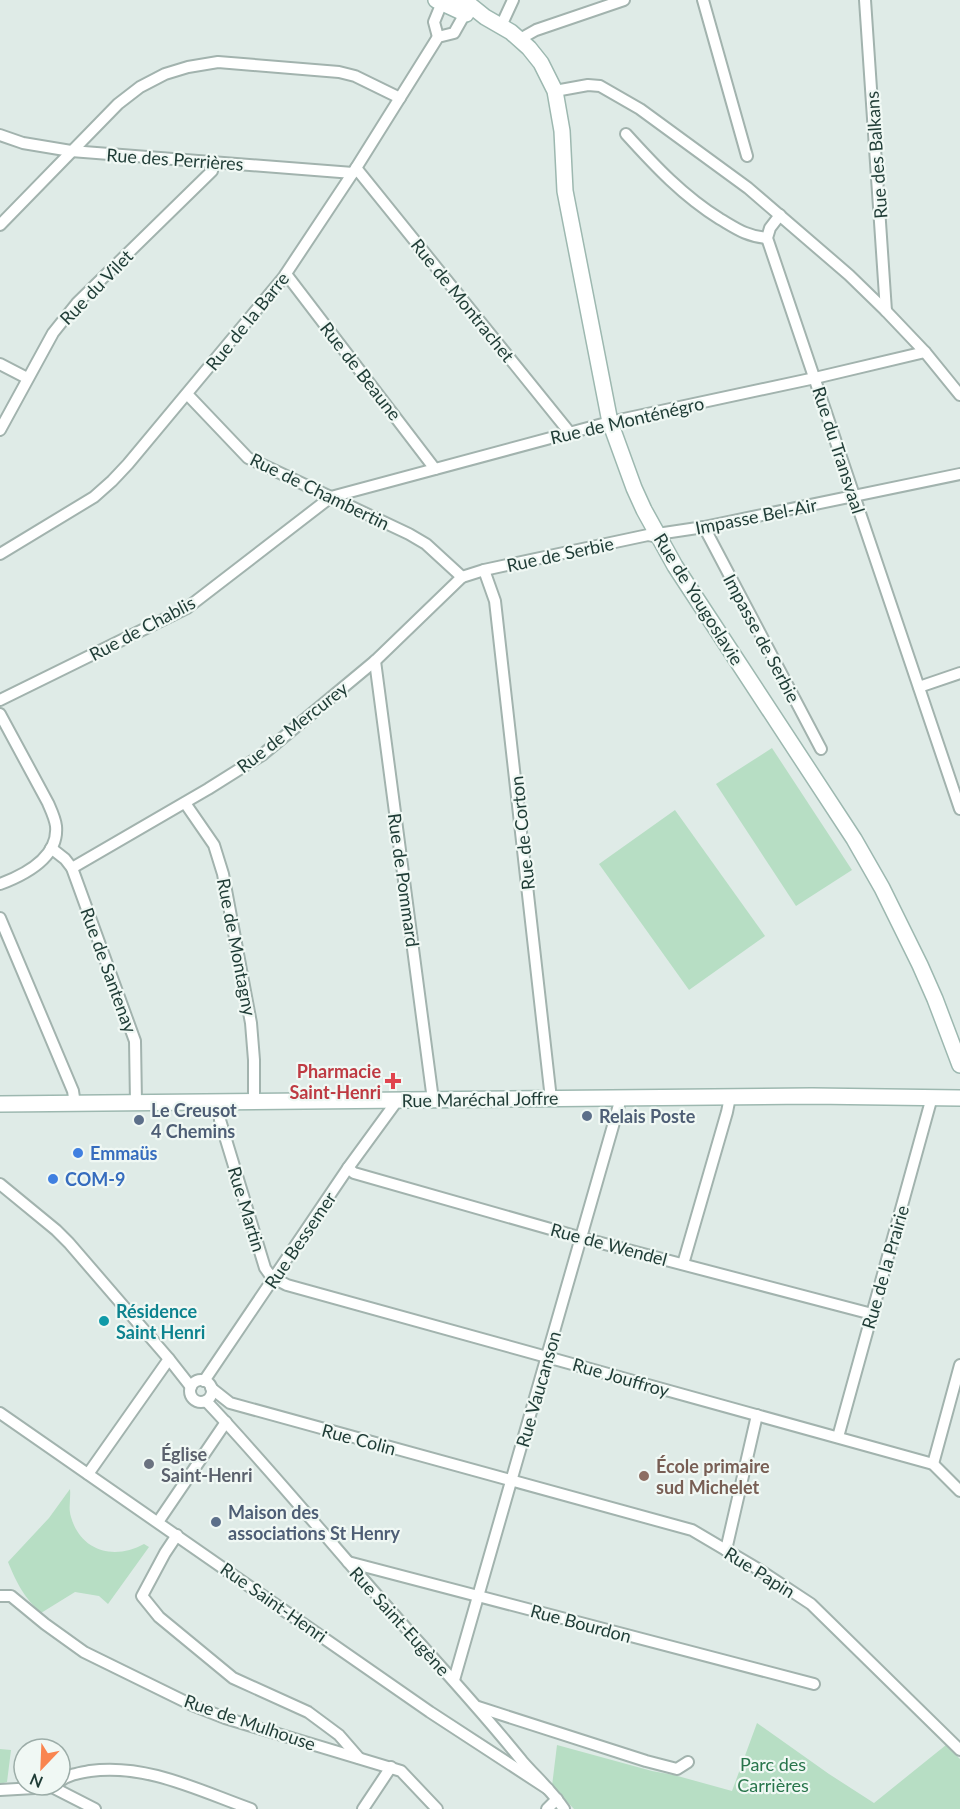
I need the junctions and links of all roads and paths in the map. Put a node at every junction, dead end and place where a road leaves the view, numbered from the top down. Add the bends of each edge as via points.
1 (513, 0) edge
2 (624, 0) edge
3 (703, 0) edge
4 (866, 0) edge
5 (441, 1) edge
6 (599, 4) edge
7 (464, 6) edge
8 (501, 26) junction
9 (438, 37) junction
10 (520, 39) junction
11 (555, 91) junction
12 (400, 98) junction
13 (626, 134) dead end
14 (0, 135) edge
15 (71, 151) junction
16 (747, 156) dead end
17 (213, 162) junction
18 (354, 170) junction
19 (780, 215) junction
20 (0, 225) edge
21 (767, 238) junction
22 (286, 274) junction
23 (886, 311) junction
24 (925, 352) junction
25 (0, 364) edge
26 (27, 378) junction
27 (815, 378) junction
28 (187, 394) junction
29 (960, 395) edge
30 (610, 422) junction
31 (0, 430) edge
32 (570, 433) junction
33 (435, 469) junction
34 (960, 474) edge
35 (854, 496) junction
36 (331, 497) junction
37 (704, 527) junction
38 (658, 537) junction
39 (0, 554) edge
40 (484, 570) junction
41 (462, 577) junction
42 (375, 661) junction
43 (960, 673) edge
44 (919, 687) junction
45 (0, 699) edge
46 (0, 714) edge
47 (821, 749) dead end
48 (185, 803) junction
49 (960, 809) edge
50 (51, 849) junction
51 (72, 868) junction
52 (0, 884) edge
53 (0, 918) edge
54 (960, 1065) edge
55 (730, 1097) junction
56 (933, 1097) junction
57 (621, 1098) junction
58 (960, 1098) edge
59 (551, 1099) junction
60 (394, 1100) junction
61 (433, 1100) junction
62 (136, 1102) junction
63 (219, 1102) junction
64 (254, 1102) junction
65 (0, 1104) edge
66 (75, 1104) junction
67 (348, 1168) junction
68 (0, 1184) edge
69 (582, 1238) junction
70 (683, 1264) junction
71 (273, 1279) junction
72 (872, 1314) junction
73 (547, 1356) junction
74 (169, 1359) junction
75 (960, 1365) edge
76 (208, 1384) junction
77 (191, 1387) junction
78 (206, 1401) junction
79 (0, 1413) edge
80 (758, 1415) junction
81 (226, 1422) junction
82 (838, 1437) junction
83 (933, 1464) junction
84 (88, 1474) junction
85 (511, 1480) junction
86 (960, 1491) edge
87 (158, 1522) junction
88 (177, 1535) junction
89 (726, 1550) junction
90 (348, 1562) junction
91 (0, 1596) edge
92 (477, 1596) junction
93 (454, 1680) junction
94 (814, 1684) dead end
95 (476, 1706) junction
96 (960, 1750) edge
97 (359, 1758) junction
98 (688, 1762) dead end
99 (391, 1767) junction
100 (72, 1774) edge
101 (548, 1789) junction
102 (72, 1794) edge
103 (557, 1799) junction
104 (95, 1809) edge
105 (250, 1809) edge
106 (363, 1809) edge
107 (438, 1809) edge
108 (547, 1809) edge
109 (564, 1809) edge

1 - 8 street
2 - 6 street
3 - 16 street
4 - 23 street, Rue des Balkans
5 - 7 main road, Rue de Yougoslavie
5 - 9 street, Rue de la Barre via 434,21
6 - 10 street
7 - 8 main road, Rue de Yougoslavie
7 - 9 street, Rue de la Barre via 454,33
8 - 10 main road, Rue de Yougoslavie
9 - 12 street, Rue de la Barre
10 - 11 main road, Rue de Yougoslavie via 542,63
11 - 19 street via 600,86 630,102
11 - 30 main road, Rue de Yougoslavie via 565,191
12 - 15 street via 339,72 218,62 198,65 165,74 140,87
12 - 18 street, Rue de la Barre
13 - 21 street via 671,183 700,207 751,237
14 - 15 street, Rue des Perrières
15 - 17 street, Rue des Perrières
15 - 20 street
17 - 18 street, Rue des Perrières
17 - 26 street, Rue du Vilet via 212,171 77,303 52,333
18 - 22 street, Rue de la Barre
18 - 32 street, Rue de Montrachet
19 - 21 street
19 - 23 street
21 - 27 street, Rue du Transvaal
22 - 28 street, Rue de la Barre
22 - 33 street, Rue de Beaune
23 - 24 street
24 - 27 street, Rue de Monténégro
24 - 29 street
25 - 26 street
26 - 31 street, Rue du Vilet
27 - 30 street, Rue de Monténégro
27 - 35 street, Rue du Transvaal
28 - 36 street, Rue de Chambertin via 248,458
28 - 39 street, Rue de la Barre via 106,487
30 - 32 street, Rue de Monténégro
30 - 38 main road, Rue de Yougoslavie via 634,488
32 - 33 street, Rue de Monténégro
33 - 36 street, Rue de Monténégro
34 - 35 street, Impasse Bel-Air
35 - 37 street, Impasse Bel-Air
35 - 44 street, Rue du Transvaal
36 - 41 street, Rue de Chambertin via 420,540
36 - 45 street, Rue de Chablis via 187,608
37 - 38 street, Impasse Bel-Air
37 - 47 street, Impasse de Serbie
38 - 40 street, Rue de Serbie
38 - 54 main road, Rue de Yougoslavie via 855,839 920,965
40 - 41 street, Rue de Serbie
40 - 59 street, Rue de Corton via 495,601
41 - 42 street, Rue de Mercurey
42 - 48 street, Rue de Mercurey via 262,755
42 - 61 street, Rue de Pommard
43 - 44 street
44 - 49 street, Rue du Transvaal
46 - 50 street via 54,818 56,829
48 - 51 street, Rue de Mercurey
48 - 64 street, Rue de Montagny via 214,845 223,873 251,1023
50 - 51 street, Rue de Santenay
50 - 52 street via 28,872
51 - 62 street, Rue de Santenay via 135,1041
53 - 66 street via 73,1091
55 - 56 main road, Rue Maréchal Joffre
55 - 57 main road, Rue Maréchal Joffre
55 - 70 street
56 - 58 main road, Rue Maréchal Joffre
56 - 72 street, Rue de la Prairie
57 - 59 main road, Rue Maréchal Joffre
57 - 69 street, Rue Vaucanson
59 - 61 main road, Rue Maréchal Joffre
60 - 61 main road, Rue Maréchal Joffre
60 - 64 main road, Rue Maréchal Joffre
60 - 67 street, Rue Bessemer
62 - 63 main road, Rue Maréchal Joffre
62 - 66 main road, Rue Maréchal Joffre
63 - 64 main road, Rue Maréchal Joffre
63 - 71 street, Rue Martin via 220,1120 265,1268
65 - 66 main road, Rue Maréchal Joffre
67 - 69 street, Rue de Wendel via 354,1173
67 - 71 street, Rue Bessemer
68 - 74 street via 69,1243
69 - 70 street, Rue de Wendel
69 - 73 street, Rue Vaucanson
70 - 72 street, Rue de Wendel
71 - 73 street, Rue Jouffroy
71 - 76 street, Rue Bessemer
72 - 82 street, Rue de la Prairie
73 - 80 street, Rue Jouffroy
73 - 85 street, Rue Vaucanson
74 - 77 street
74 - 84 street
75 - 83 street
76 - 77 street via 197,1381
76 - 78 street via 211,1395
76 - 85 street, Rue Colin via 230,1403
77 - 78 street via 195,1400
78 - 81 street, Rue Saint-Eugène
79 - 84 street, Rue Saint-Henri
80 - 82 street, Rue Jouffroy
80 - 89 street
81 - 87 street
81 - 90 street, Rue Saint-Eugène
82 - 83 street, Rue Jouffroy
83 - 86 street, Rue Jouffroy
84 - 87 street, Rue Saint-Henri
85 - 89 street, Rue Papin via 692,1530
85 - 92 street, Rue Vaucanson
87 - 88 street, Rue Saint-Henri
88 - 97 street via 142,1596 153,1610 233,1678 308,1712 339,1735
88 - 101 street, Rue Saint-Henri via 430,1712
89 - 96 street, Rue Papin via 811,1604
90 - 92 street, Rue Bourdon
90 - 93 street, Rue Saint-Eugène
91 - 97 street, Rue de Mulhouse via 11,1596 84,1652 192,1705
92 - 93 street, Rue Vaucanson
92 - 94 street, Rue Bourdon
93 - 95 street, Rue Saint-Eugène
95 - 98 street via 646,1761 677,1768
95 - 101 street, Rue Saint-Eugène
97 - 99 street, Rue de Mulhouse
99 - 106 street
99 - 107 street, Rue de Mulhouse via 401,1771
100 - 105 street via 98,1770 140,1771
101 - 103 street, Rue Saint-Eugène
102 - 104 street
103 - 108 street
103 - 109 street, Rue Saint-Eugène

